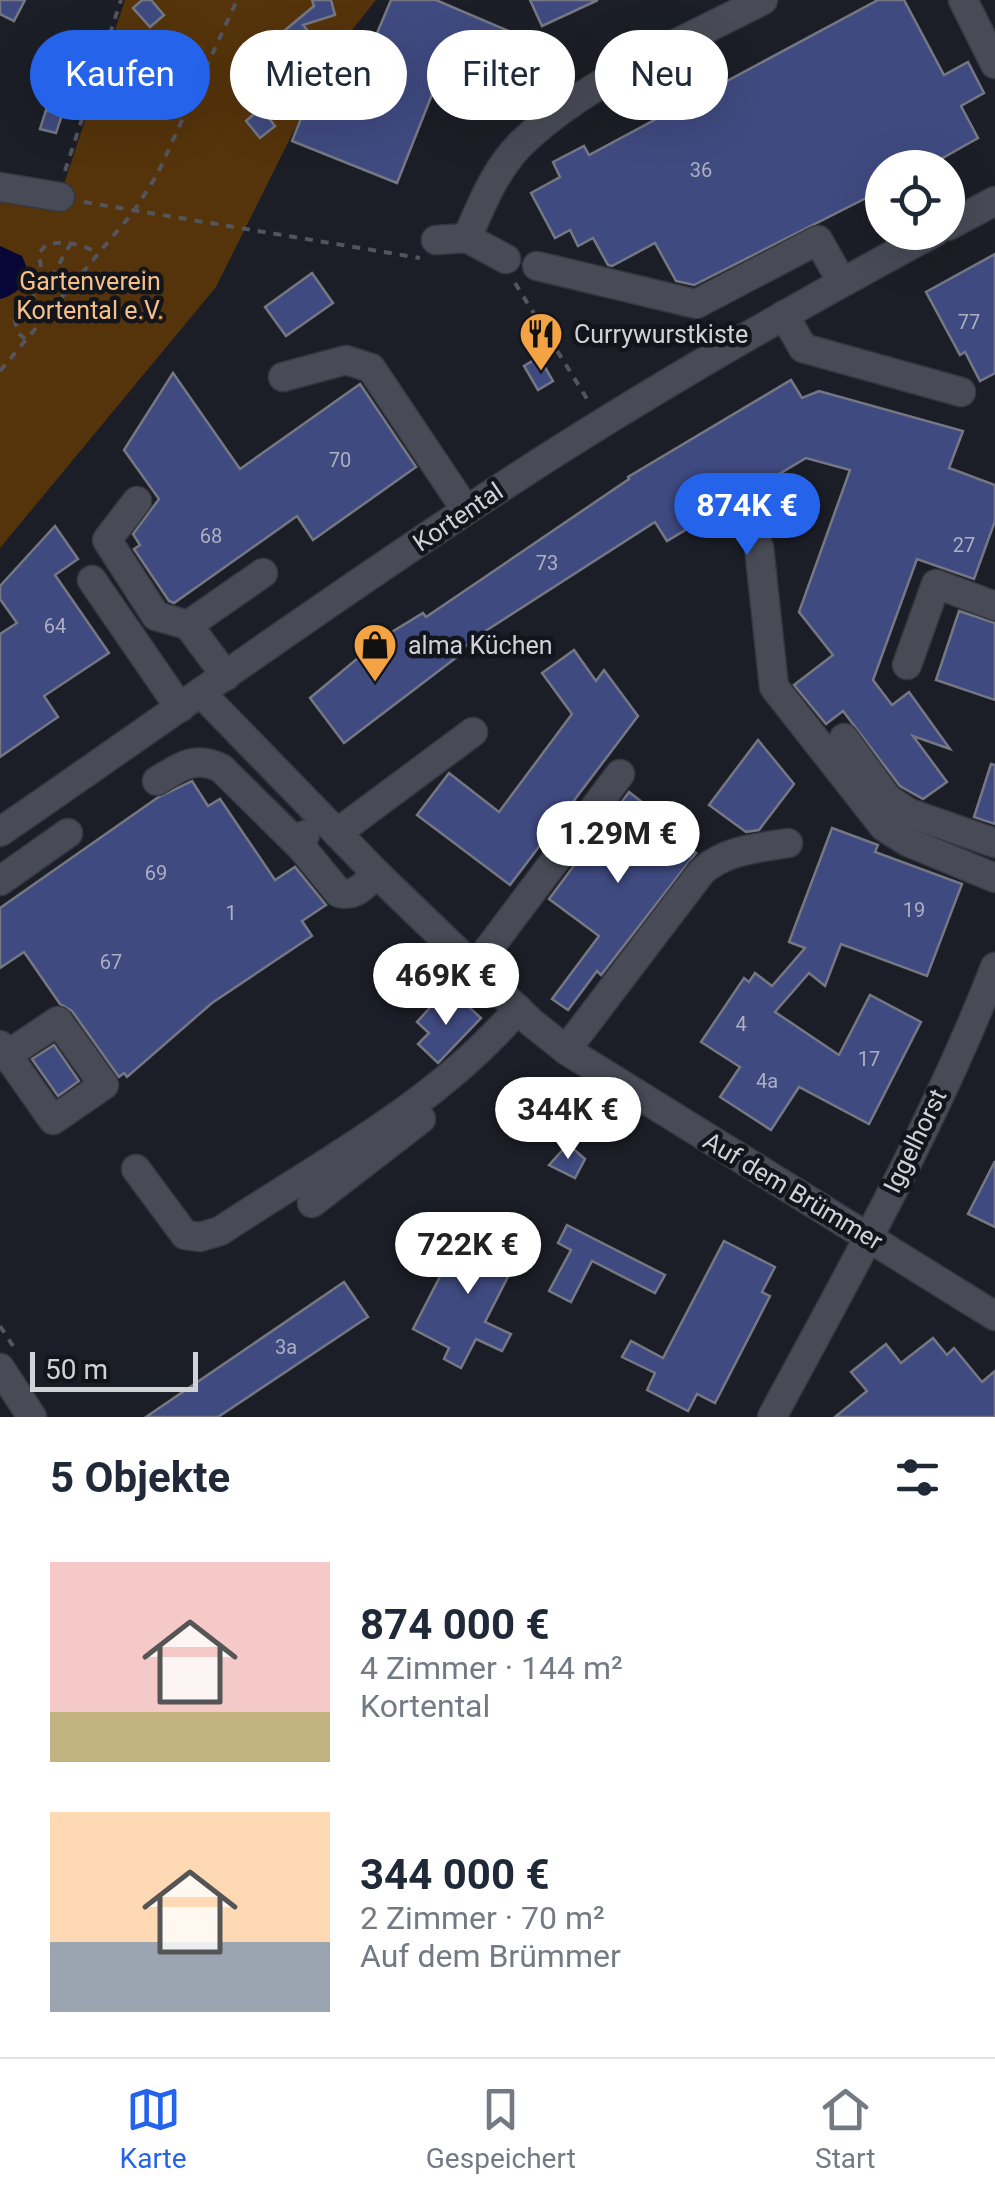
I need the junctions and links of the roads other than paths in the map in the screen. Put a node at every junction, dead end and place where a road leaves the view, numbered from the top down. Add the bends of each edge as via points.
1 (763, 0) edge
2 (963, 0) edge
3 (995, 64) edge
4 (62, 186) road end
5 (0, 187) edge
6 (995, 201) edge
7 (965, 217) edge
8 (467, 238) junction
9 (433, 250) road end
10 (902, 250) edge
11 (506, 258) dead end
12 (537, 266) dead end
13 (842, 282) junction
14 (784, 315) junction
15 (283, 377) dead end
16 (960, 392) dead end
17 (137, 501) dead end
18 (466, 510) junction
19 (760, 547) dead end
20 (263, 573) dead end
21 (92, 580) dead end
22 (995, 606) edge
23 (188, 625) junction
24 (907, 665) dead end
25 (226, 676) junction
26 (190, 701) junction
27 (473, 732) dead end
28 (844, 738) dead end
29 (620, 774) dead end
30 (157, 781) dead end
31 (329, 825) junction
32 (0, 832) edge
33 (68, 833) dead end
34 (788, 843) dead end
35 (995, 843) edge
36 (302, 848) junction
37 (376, 873) junction
38 (995, 878) edge
39 (0, 880) edge
40 (475, 967) junction
41 (995, 967) edge
42 (524, 1016) junction
43 (566, 1050) junction
44 (136, 1169) dead end
45 (312, 1204) dead end
46 (868, 1235) junction
47 (995, 1316) edge
48 (0, 1368) edge
49 (32, 1417) edge
50 (772, 1417) edge

1 - 8 street via 582,96 523,141 489,188
2 - 3 street
4 - 5 street
6 - 7 street
8 - 9 street
8 - 11 street
10 - 13 street, Kortental
12 - 13 street via 696,304 818,240
13 - 14 street, Kortental
14 - 16 street via 803,348
14 - 18 street, Kortental
15 - 18 street via 346,360 371,368
17 - 23 street via 107,540 156,616
18 - 25 street, Kortental
19 - 38 street via 774,687 884,827
20 - 23 street
21 - 26 street, Auf dem Brümmer
22 - 24 street via 936,584
23 - 25 street
25 - 26 street, Kortental
26 - 31 street, Auf dem Brümmer
26 - 32 street, Kortental
27 - 31 street
28 - 35 street via 888,799 909,814
29 - 40 street
30 - 36 street via 192,760 208,762
31 - 36 street via 301,839
31 - 37 street, Auf dem Brümmer
33 - 39 street
34 - 43 street via 738,851 702,870
36 - 37 street via 339,893 358,891
37 - 40 street, Auf dem Brümmer
40 - 42 street, Auf dem Brümmer
41 - 46 street, Iggelhorst
42 - 43 street, Auf dem Brümmer
42 - 44 street via 425,1097 220,1231 185,1235
42 - 45 street via 494,1062
43 - 46 street, Auf dem Brümmer
46 - 47 street, Auf dem Brümmer
46 - 50 street, Iggelhorst
48 - 49 street

